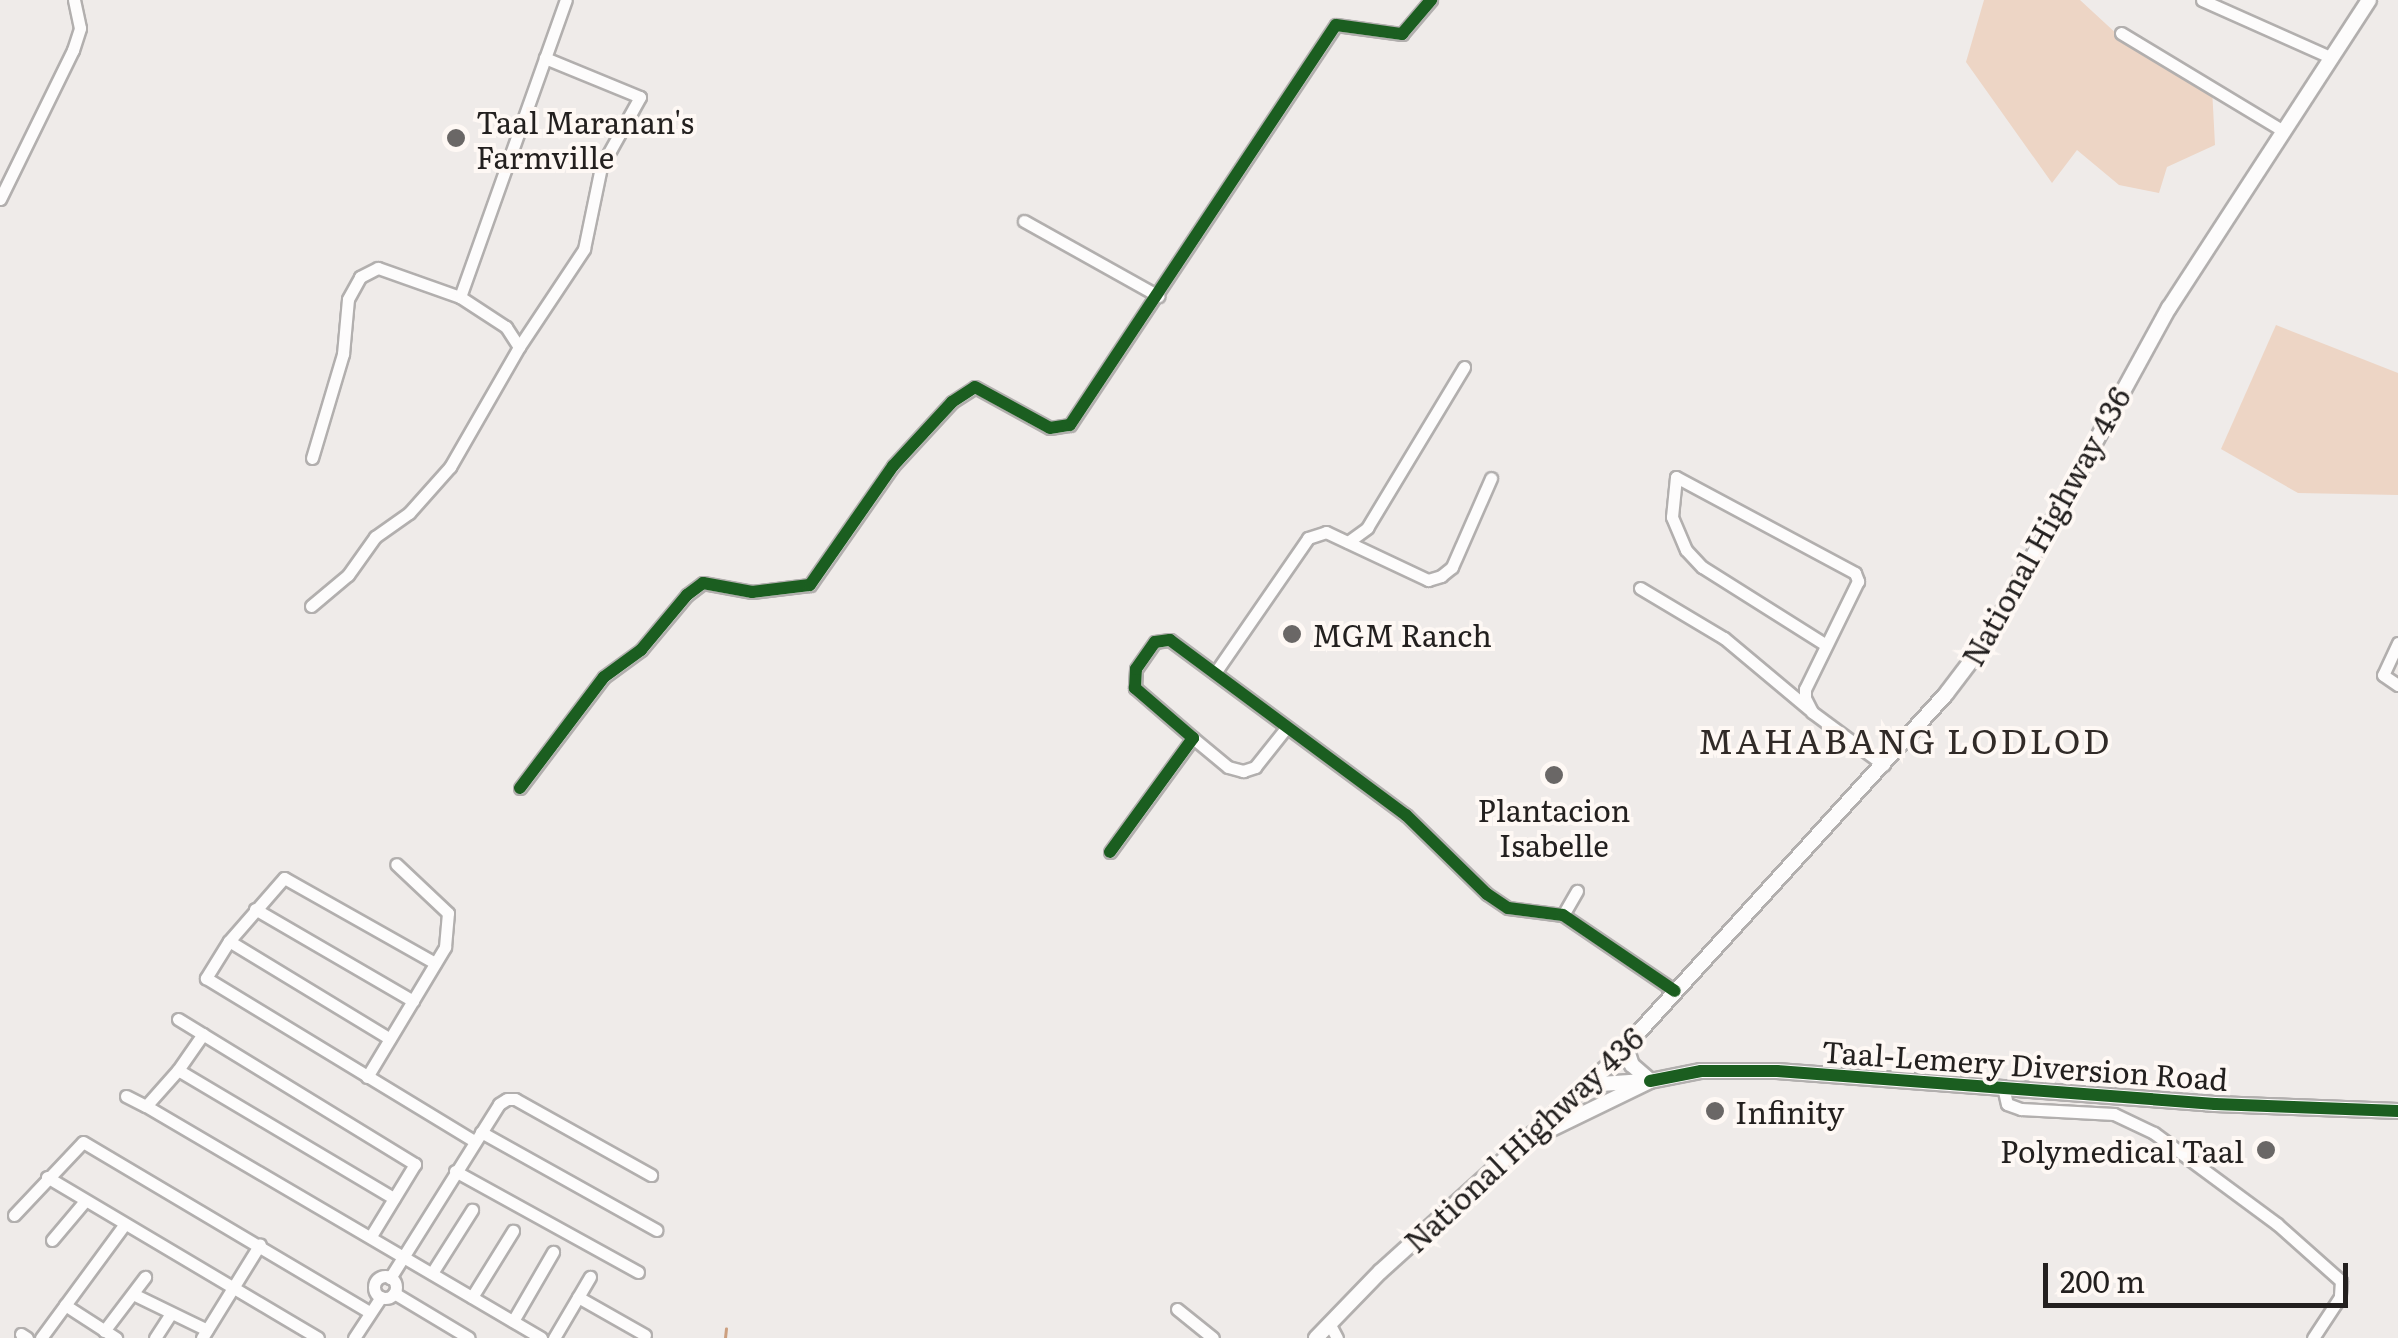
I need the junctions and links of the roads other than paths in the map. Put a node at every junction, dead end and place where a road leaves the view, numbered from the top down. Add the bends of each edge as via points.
1 (74, 0) edge
2 (566, 0) edge
3 (1431, 0) edge
4 (2202, 0) edge
5 (2369, 0) edge
6 (2122, 33) dead end
7 (2330, 56) junction
8 (545, 58) junction
9 (2282, 130) junction
10 (0, 199) edge
11 (1024, 221) dead end
12 (1158, 296) junction
13 (460, 297) junction
14 (519, 347) junction
15 (1464, 367) dead end
16 (312, 458) dead end
17 (1491, 478) dead end
18 (1348, 542) junction
19 (1640, 588) dead end
20 (311, 606) dead end
21 (2398, 643) edge
22 (1826, 645) junction
23 (1215, 673) junction
24 (2398, 685) edge
25 (1812, 712) junction
26 (1286, 728) junction
27 (1193, 738) junction
28 (1884, 765) junction
29 (520, 788) dead end
30 (1110, 852) dead end
31 (396, 864) dead end
32 (1577, 891) dead end
33 (255, 910) junction
34 (1563, 914) junction
35 (229, 940) junction
36 (435, 964) junction
37 (1675, 991) junction
38 (413, 1001) junction
39 (178, 1018) dead end
40 (203, 1034) junction
41 (390, 1039) junction
42 (1626, 1046) junction
43 (178, 1070) junction
44 (368, 1077) junction
45 (1650, 1081) junction
46 (1587, 1085) junction
47 (2002, 1087) junction
48 (126, 1096) dead end
49 (146, 1106) junction
50 (2398, 1111) edge
51 (477, 1136) junction
52 (1524, 1144) junction
53 (455, 1171) junction
54 (651, 1174) dead end
55 (47, 1178) junction
56 (394, 1198) junction
57 (85, 1201) junction
58 (472, 1210) dead end
59 (14, 1216) dead end
60 (124, 1225) junction
61 (656, 1230) dead end
62 (513, 1231) dead end
63 (371, 1236) junction
64 (52, 1240) dead end
65 (260, 1244) junction
66 (554, 1252) dead end
67 (401, 1254) junction
68 (638, 1272) dead end
69 (432, 1273) junction
70 (145, 1276) dead end
71 (590, 1277) dead end
72 (390, 1278) junction
73 (234, 1286) junction
74 (133, 1294) junction
75 (387, 1295) junction
76 (472, 1297) junction
77 (578, 1297) junction
78 (65, 1305) junction
79 (1177, 1309) dead end
80 (369, 1312) junction
81 (170, 1315) junction
82 (513, 1321) junction
83 (1330, 1323) junction
84 (110, 1334) edge
85 (204, 1334) edge
86 (645, 1335) dead end
87 (41, 1338) edge
88 (155, 1338) edge
89 (318, 1338) edge
90 (354, 1338) edge
91 (468, 1338) edge
92 (542, 1338) edge
93 (554, 1338) edge
94 (1212, 1338) edge
95 (1316, 1338) edge
96 (1337, 1338) edge
97 (2313, 1338) edge

1 - 10 street via 80,28 72,50
2 - 8 street
3 - 12 street via 1402,34 1336,25
4 - 7 street
5 - 7 main road, National Highway 436
6 - 9 street
7 - 9 main road, National Highway 436
8 - 13 street
8 - 14 street via 640,97 601,167 584,248
9 - 28 main road, National Highway 436 via 2113,404 1987,640
11 - 12 street
12 - 29 street via 1070,425 1050,428 976,387 915,440 810,585 752,592 702,583 641,650 604,677
13 - 14 street via 506,326
13 - 16 street via 378,268 360,277 348,299 343,354
14 - 20 street via 450,467
15 - 18 street via 1366,528
17 - 18 street via 1452,567 1440,576 1428,580
18 - 23 street via 1326,532 1308,538
19 - 25 street via 1724,638
21 - 24 street via 2383,667 2383,675
22 - 22 street via 1858,581 1854,572 1676,477 1672,517 1686,550 1702,567
22 - 25 street via 1804,689
23 - 26 street
23 - 27 street via 1170,640 1155,642 1136,669 1135,688
25 - 28 street
26 - 27 street via 1255,767 1243,771
26 - 34 street via 1406,815 1508,908
27 - 30 street
28 - 37 main road, National Highway 436
31 - 36 street via 448,913 445,947
32 - 34 street
33 - 35 street
33 - 36 street via 280,880 291,879
33 - 38 street
34 - 37 street
35 - 41 street
35 - 44 street via 208,970 209,982
36 - 38 street
37 - 42 main road, National Highway 436
38 - 41 street
39 - 40 street
40 - 43 street
40 - 56 street via 415,1164
41 - 44 street
42 - 45 main road via 1632,1065
42 - 46 main road, National Highway 436
43 - 49 street
43 - 56 street
44 - 51 street
45 - 46 main road, Taal-Lemery Diversion Road
45 - 47 main road, Taal-Lemery Diversion Road via 1700,1071 1777,1071
45 - 52 main road, Taal-Lemery Diversion Road
46 - 52 main road, National Highway 436
47 - 50 main road, Taal-Lemery Diversion Road
47 - 97 street via 2007,1104 2021,1109 2114,1114 2154,1133 2277,1224 2341,1281 2340,1296
48 - 49 street
49 - 63 street
51 - 53 street
51 - 54 street via 499,1104 515,1099
51 - 61 street
52 - 83 main road, National Highway 436
53 - 67 street
53 - 68 street
55 - 57 street
55 - 59 street
55 - 65 street via 82,1142
56 - 63 street
57 - 60 street
57 - 64 street
58 - 69 street
60 - 73 street
60 - 78 street
62 - 76 street
63 - 67 street
65 - 73 street
65 - 80 street
66 - 82 street
67 - 69 street
67 - 72 street
69 - 76 street
70 - 74 street
71 - 77 street
72 - 75 street via 396,1286
72 - 75 street via 376,1282
73 - 85 street
73 - 89 street
74 - 81 street
74 - 84 street
75 - 80 street
75 - 91 street
76 - 82 street
77 - 86 street
77 - 93 street
78 - 84 street
78 - 87 street
79 - 94 street
80 - 90 street
81 - 85 street
81 - 88 street
82 - 92 street
83 - 95 main road, National Highway 436
83 - 96 street

